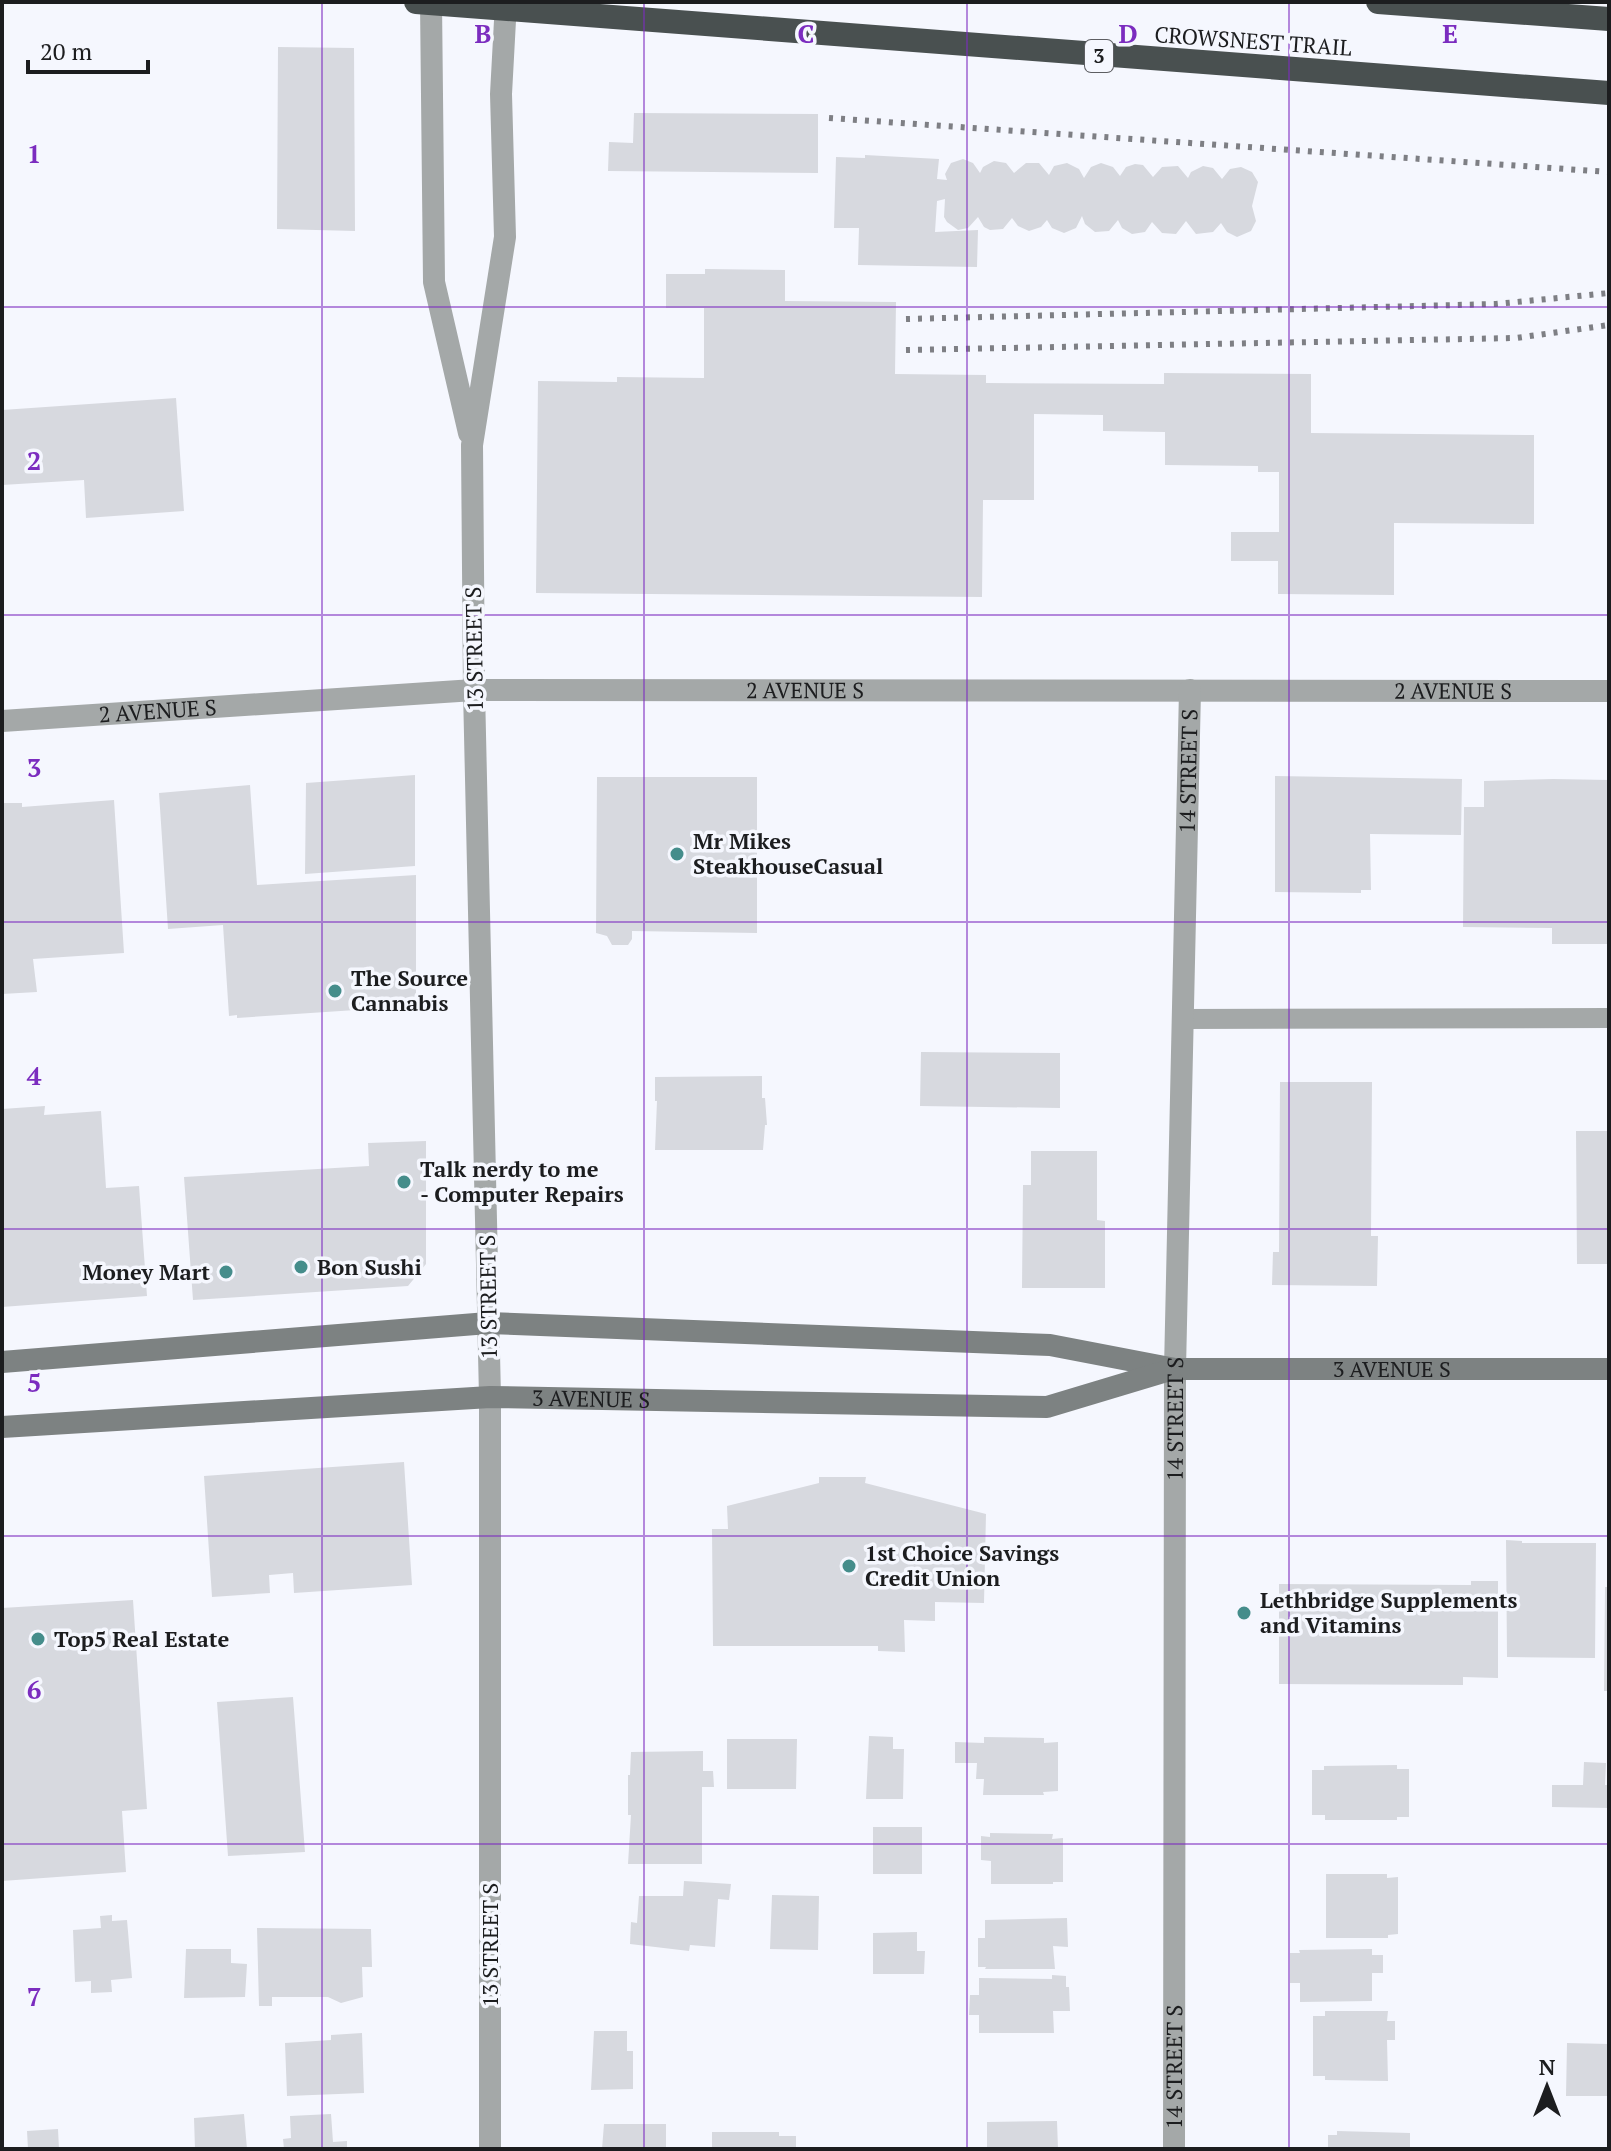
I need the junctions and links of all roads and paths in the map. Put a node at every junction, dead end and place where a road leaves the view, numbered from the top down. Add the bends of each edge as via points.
1 (416, 2) edge
2 (431, 2) edge
3 (506, 2) edge
4 (1378, 2) edge
5 (1609, 19) edge
6 (1609, 93) edge
7 (472, 445) junction
8 (474, 690) junction
9 (1190, 690) junction
10 (1609, 691) edge
11 (2, 721) edge
12 (1609, 1018) edge
13 (1182, 1019) junction
14 (488, 1323) junction
15 (2, 1362) edge
16 (1175, 1369) junction
17 (1609, 1369) edge
18 (490, 1397) junction
19 (2, 1427) edge
20 (490, 2149) edge
21 (1174, 2149) edge

1 - 6 highway, CROWSNEST TRAIL / 3
2 - 7 street, 13 STREET S via 434,282
3 - 7 street, 13 STREET S via 501,94 505,237
4 - 5 highway
7 - 8 street, 13 STREET S
8 - 9 street, 2 AVENUE S
8 - 11 street, 2 AVENUE S
8 - 14 street, 13 STREET S
9 - 10 street, 2 AVENUE S
9 - 13 street, 14 STREET S
12 - 13 lane
13 - 16 street, 14 STREET S
14 - 15 main road, 3 AVENUE S
14 - 16 main road, 3 AVENUE S via 1050,1345
14 - 18 street, 13 STREET S
16 - 17 main road, 3 AVENUE S
16 - 18 main road, 3 AVENUE S via 1047,1407
16 - 21 street, 14 STREET S
18 - 19 main road, 3 AVENUE S
18 - 20 street, 13 STREET S

